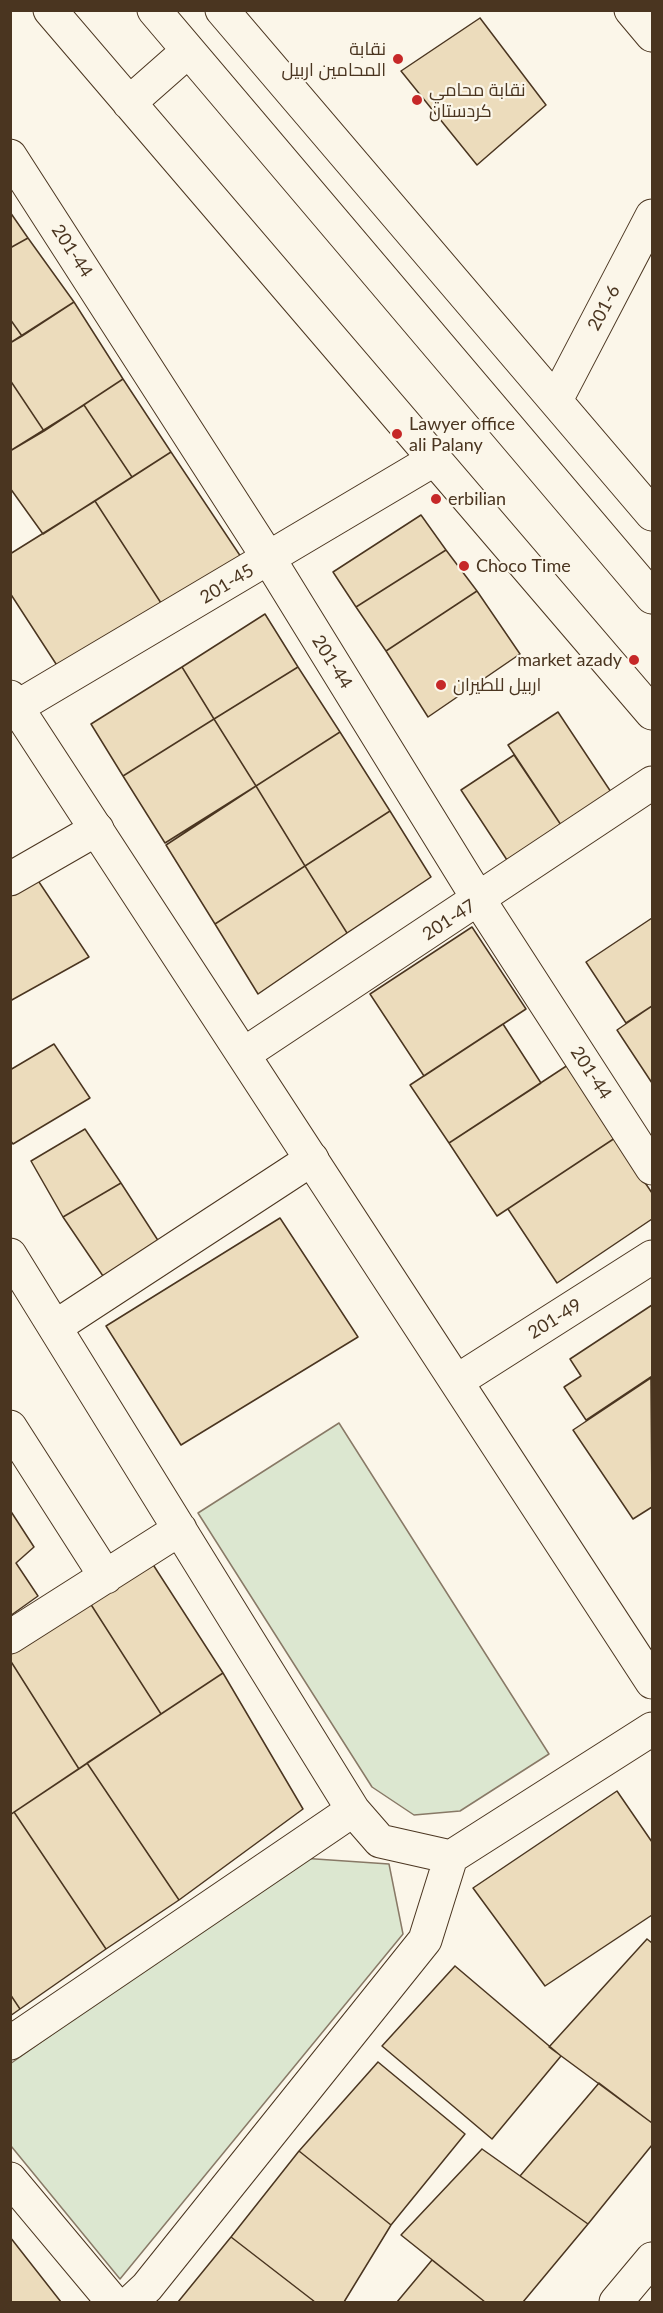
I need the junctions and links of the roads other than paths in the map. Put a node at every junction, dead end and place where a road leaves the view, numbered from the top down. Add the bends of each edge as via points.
1 (50, 10) edge
2 (153, 10) edge
3 (222, 10) edge
4 (632, 10) edge
5 (652, 35) edge
6 (188, 51) junction
7 (129, 103) junction
8 (10, 156) edge
9 (652, 216) edge
10 (556, 400) junction
11 (435, 459) junction
12 (652, 514) edge
13 (269, 559) junction
14 (652, 597) edge
15 (14, 702) edge
16 (652, 713) edge
17 (652, 783) edge
18 (97, 830) junction
19 (10, 879) edge
20 (479, 900) junction
21 (244, 1054) junction
22 (312, 1159) junction
23 (652, 1168) edge
24 (10, 1255) edge
25 (652, 1257) edge
26 (55, 1327) junction
27 (457, 1381) junction
28 (10, 1427) edge
29 (180, 1529) junction
30 (106, 1577) junction
31 (10, 1637) edge
32 (652, 1682) edge
33 (652, 1729) edge
34 (353, 1810) junction
35 (451, 1857) junction
36 (10, 2043) edge
37 (10, 2179) edge
38 (652, 2259) edge
39 (113, 2302) edge
40 (131, 2302) edge
41 (616, 2302) edge

1 - 7 street
2 - 6 street
3 - 10 street
4 - 5 street
6 - 7 street
6 - 14 street
7 - 11 street
8 - 13 street, 201-44
9 - 10 street, 201-6
10 - 12 street
11 - 13 street, 201-45
11 - 16 street
13 - 15 street, 201-45
13 - 20 street, 201-44
15 - 18 street
17 - 20 street, 201-47
18 - 19 street
18 - 21 street
20 - 21 street, 201-47
20 - 23 street, 201-44
21 - 22 street
22 - 26 street
22 - 27 street
24 - 26 street
25 - 27 street, 201-49
26 - 29 street
27 - 32 street
28 - 30 street
29 - 30 street
29 - 34 street
30 - 31 street
33 - 35 street
34 - 35 street via 380,1841
34 - 36 street
35 - 40 street via 425,1940
37 - 39 street
38 - 41 street

